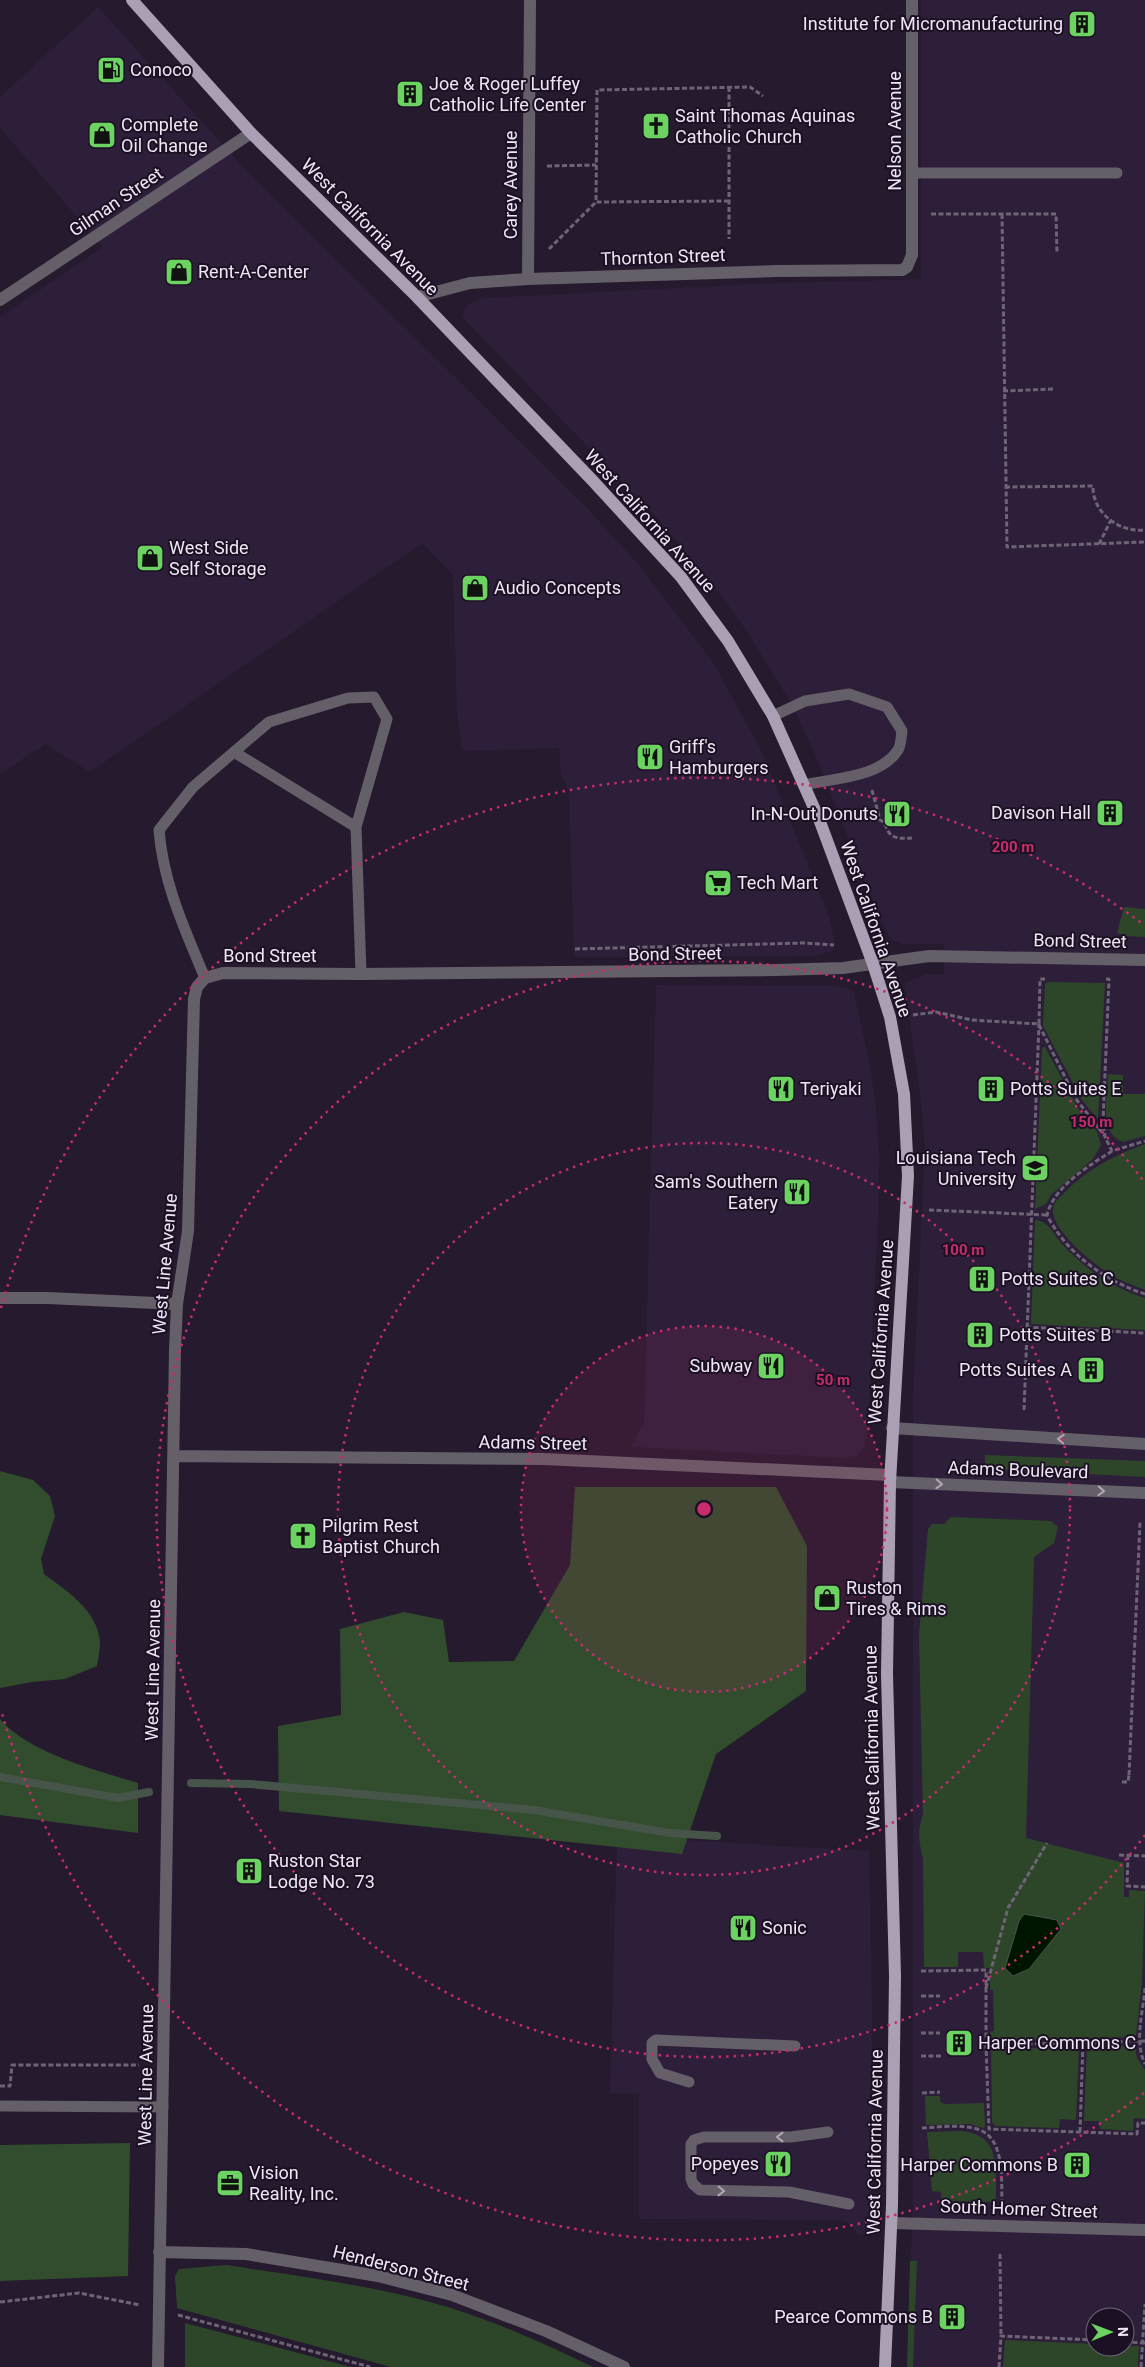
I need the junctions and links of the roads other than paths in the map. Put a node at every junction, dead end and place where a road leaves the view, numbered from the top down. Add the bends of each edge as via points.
1 (132, 0) edge
2 (530, 0) edge
3 (912, 0) edge
4 (251, 133) junction
5 (1117, 172) dead end
6 (912, 173) junction
7 (910, 263) joint
8 (528, 279) junction
9 (417, 297) junction
10 (0, 300) edge
11 (773, 716) junction
12 (234, 752) junction
13 (804, 785) junction
14 (356, 827) junction
15 (1145, 960) edge
16 (873, 964) junction
17 (361, 974) junction
18 (205, 978) junction
19 (0, 1298) edge
20 (177, 1304) junction
21 (892, 1428) junction
22 (1145, 1444) edge
23 (174, 1456) junction
24 (890, 1479) junction
25 (1145, 1493) edge
26 (795, 2046) dead end
27 (689, 2082) dead end
28 (0, 2106) edge
29 (163, 2107) junction
30 (828, 2132) dead end
31 (849, 2204) dead end
32 (892, 2223) junction
33 (1145, 2230) edge
34 (159, 2252) junction
35 (158, 2367) edge
36 (624, 2367) edge
37 (885, 2367) edge

1 - 4 main road, West California Avenue
2 - 8 street, Carey Avenue
3 - 6 street, Nelson Avenue
4 - 9 main road, West California Avenue
4 - 10 street, Gilman Street
5 - 6 lane
6 - 7 street, Nelson Avenue
7 - 8 street, Thornton Street via 902,270
8 - 9 street, Thornton Street via 470,283
9 - 11 main road, West California Avenue via 681,577 728,641
11 - 13 main road, West California Avenue
11 - 13 lane via 805,701 849,694 887,707 902,731 900,749 886,765 867,773
12 - 14 lane
12 - 14 lane via 269,722 348,698 374,697 387,719
12 - 18 lane via 193,787 159,830 164,868 180,920
13 - 16 main road, West California Avenue
14 - 17 lane
15 - 16 street, Bond Street via 930,956
16 - 17 street, Bond Street via 777,970
16 - 21 main road, West California Avenue via 890,1017 904,1094 908,1176
17 - 18 street, Bond Street via 223,973
18 - 20 street, West Line Avenue via 197,987 192,1017 188,1231
19 - 20 street
20 - 23 street, West Line Avenue
22 -> 21 street, Adams Boulevard
21 - 24 main road, West California Avenue
23 - 24 street, Adams Street via 543,1459
23 - 29 street, West Line Avenue
24 -> 25 street, Adams Boulevard
24 - 32 main road, West California Avenue via 887,1674 894,1976
26 - 27 lane via 656,2040 652,2043 651,2054 660,2073
28 - 29 lane
29 - 34 street, West Line Avenue
30 -> 31 lane via 791,2137 694,2140 691,2144 690,2178 700,2190 789,2192
32 - 33 street, South Homer Street
32 - 37 main road, West California Avenue
34 - 35 street, West Line Avenue
34 - 36 street, Henderson Street via 246,2254 378,2276 452,2295 546,2331

